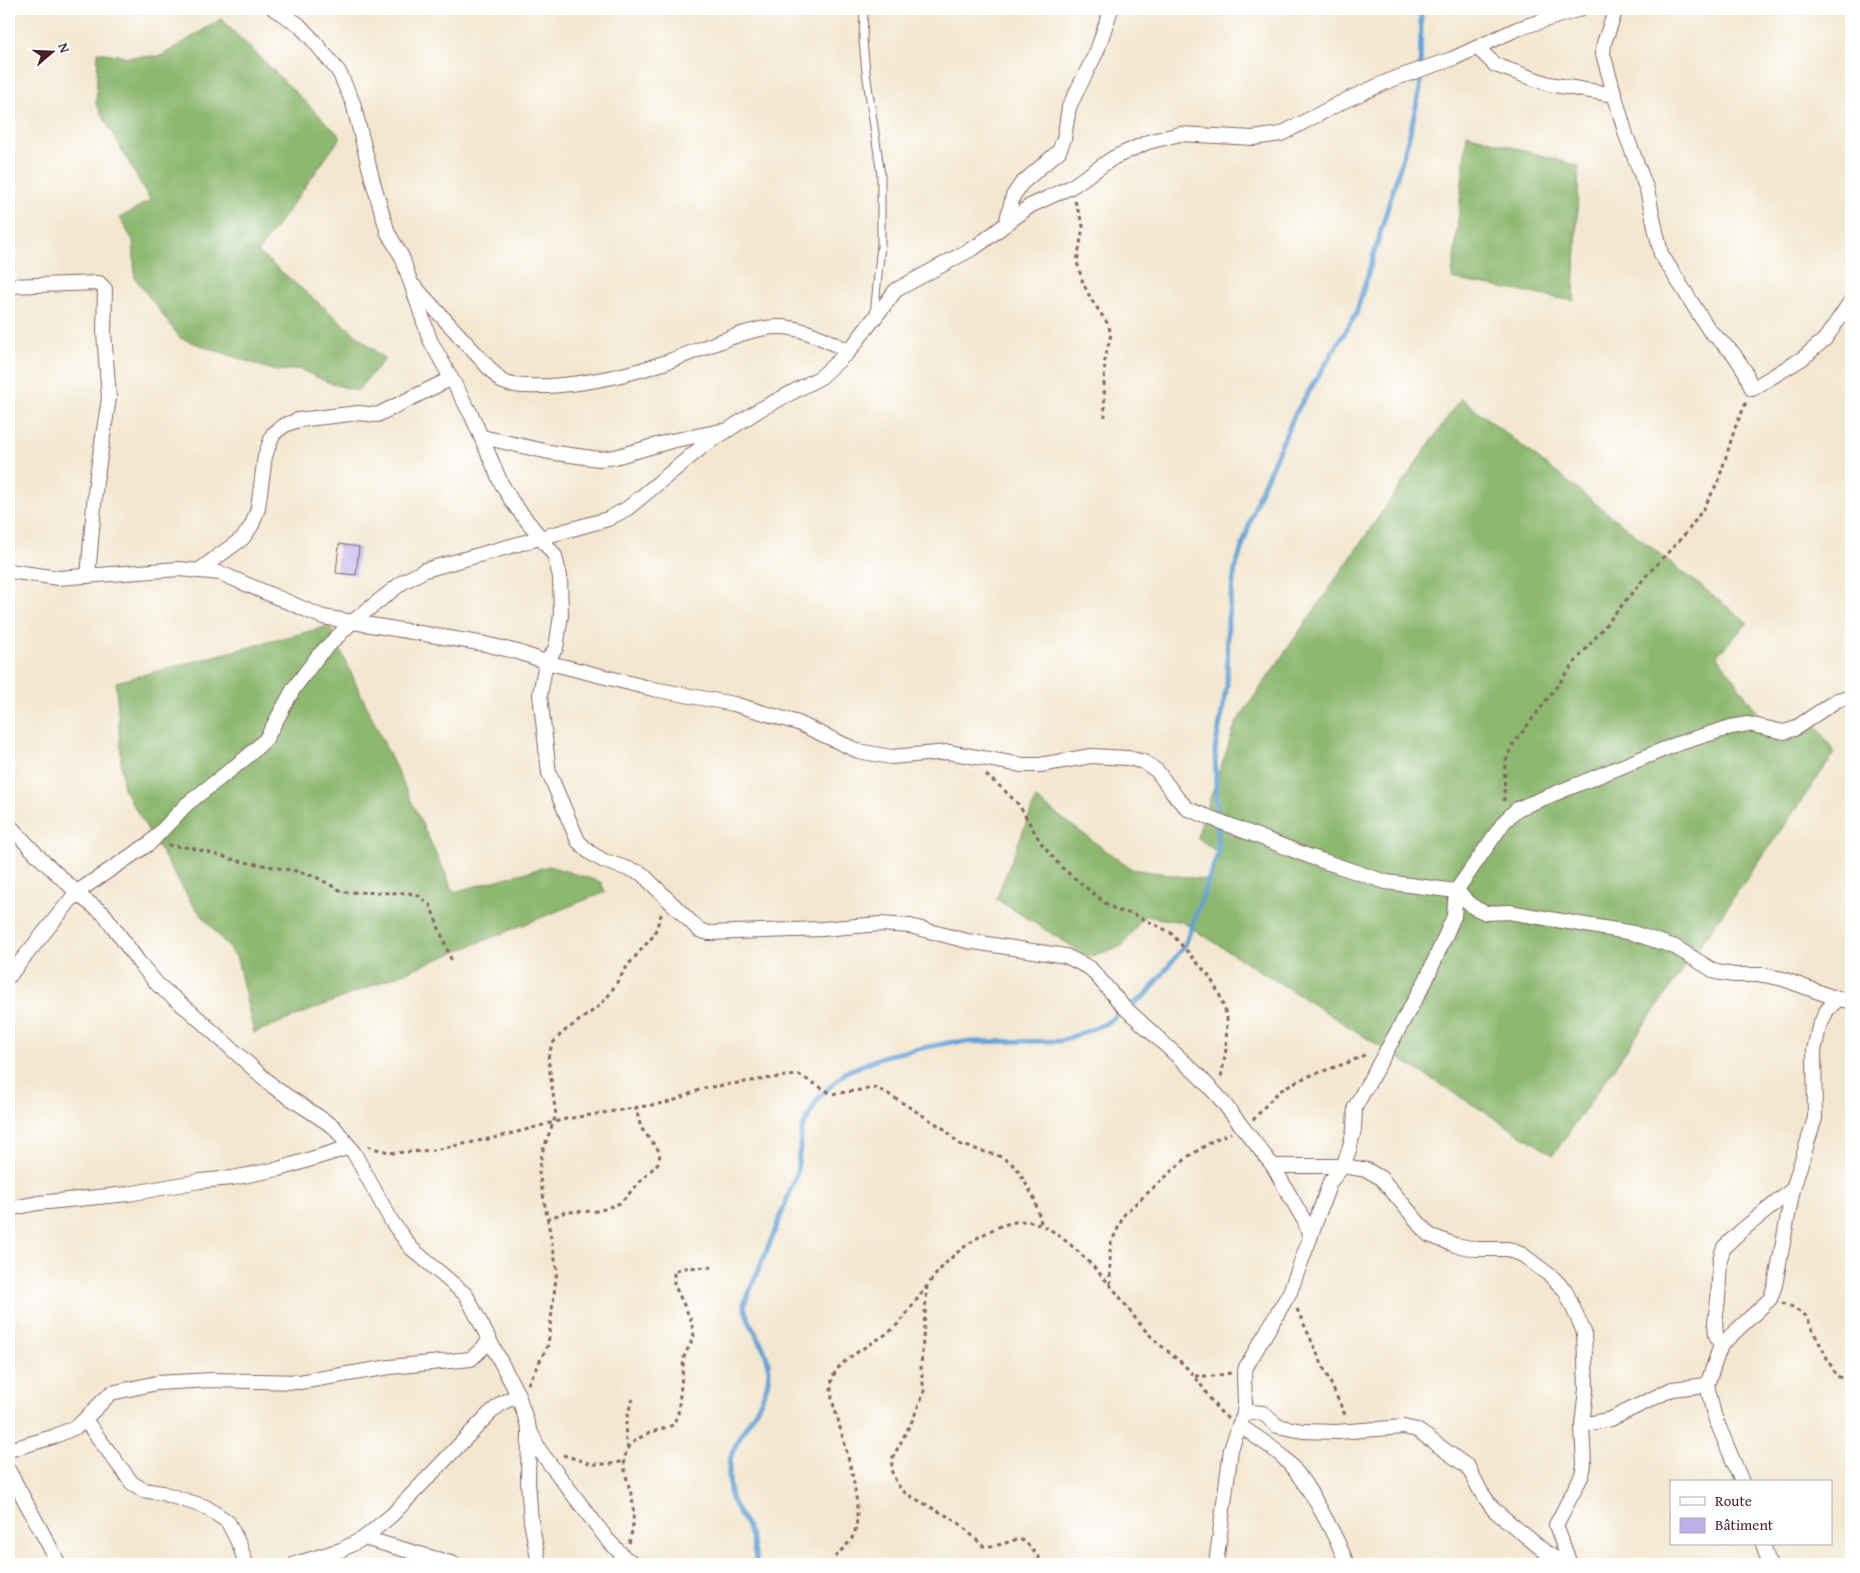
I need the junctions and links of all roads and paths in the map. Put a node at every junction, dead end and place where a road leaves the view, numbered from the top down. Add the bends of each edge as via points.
1 (274, 9) edge
2 (864, 9) edge
3 (1111, 9) edge
4 (1580, 9) edge
5 (1616, 9) edge
6 (1478, 48) junction
7 (1616, 95) junction
8 (1071, 187) junction
9 (1006, 224) junction
10 (410, 282) junction
11 (9, 286) edge
12 (1851, 301) edge
13 (874, 318) junction
14 (849, 351) junction
15 (450, 379) junction
16 (1752, 389) junction
17 (1105, 417) dead end
18 (727, 431) junction
19 (482, 436) junction
20 (541, 539) junction
21 (198, 571) junction
22 (9, 572) edge
23 (88, 576) junction
24 (352, 622) junction
25 (546, 662) junction
26 (1851, 698) edge
27 (982, 772) dead end
28 (1504, 822) junction
29 (9, 825) edge
30 (150, 843) junction
31 (1456, 891) junction
32 (77, 892) junction
33 (666, 897) junction
34 (452, 962) dead end
35 (9, 976) edge
36 (1845, 1000) edge
37 (1372, 1051) dead end
38 (1218, 1096) junction
39 (636, 1107) junction
40 (553, 1123) junction
41 (1243, 1129) junction
42 (364, 1144) dead end
43 (350, 1147) junction
44 (1273, 1166) junction
45 (1343, 1166) junction
46 (1793, 1189) junction
47 (9, 1209) edge
48 (547, 1219) junction
49 (1042, 1226) junction
50 (1310, 1238) junction
51 (714, 1267) dead end
52 (1110, 1285) junction
53 (927, 1286) junction
54 (1290, 1292) junction
55 (1770, 1299) junction
56 (489, 1342) junction
57 (1721, 1345) junction
58 (1246, 1367) junction
59 (1195, 1376) junction
60 (1851, 1381) edge
61 (1707, 1385) junction
62 (518, 1395) junction
63 (633, 1399) dead end
64 (1241, 1419) junction
65 (84, 1420) junction
66 (1582, 1425) junction
67 (529, 1429) junction
68 (1353, 1431) junction
69 (628, 1449) junction
70 (9, 1450) edge
71 (540, 1451) junction
72 (625, 1461) junction
73 (9, 1471) edge
74 (1741, 1480) edge
75 (364, 1538) junction
76 (1764, 1546) edge
77 (629, 1562) edge
78 (60, 1564) edge
79 (246, 1564) edge
80 (295, 1564) edge
81 (454, 1564) edge
82 (539, 1564) edge
83 (830, 1564) edge
84 (1043, 1564) edge
85 (1216, 1564) edge
86 (1347, 1564) edge
87 (1565, 1564) edge
88 (1570, 1564) edge
89 (1769, 1564) edge

1 - 10 street via 298,24 339,72 353,103 388,233 402,257
2 - 13 lane via 866,72 881,175 881,245
3 - 9 street via 1097,51 1069,107 1059,151 1021,184 1013,196
4 - 6 street via 1517,29
5 - 7 street via 1603,54
6 - 7 street via 1495,65 1548,84
6 - 8 street via 1393,79 1281,134 1253,138 1180,134 1148,142 1113,158
7 - 16 street via 1626,135 1647,190 1661,254 1709,330 1733,353
8 - 9 street via 1030,206
8 - 17 path via 1082,226 1077,262 1083,283 1111,334 1105,359
9 - 13 street via 977,246 896,290
10 - 14 street via 506,383 532,387 616,377 751,331 778,327 800,329
10 - 15 street via 430,340
11 - 23 street via 99,282 105,289 104,333 109,398 96,482
12 - 16 street via 1825,339 1803,358
13 - 14 street
14 - 18 street via 822,377 758,410
15 - 19 street
15 - 21 street via 377,415 359,413 298,420 273,434 265,456 258,508 252,525 243,538
16 - 28 path via 1735,428 1718,482 1704,508 1572,666 1512,746 1504,764
18 - 19 street via 599,459 549,452
18 - 20 street via 703,446 628,508 608,519
19 - 20 street via 509,497
20 - 24 street via 425,570 403,582
20 - 25 street via 555,556 560,577 559,632 556,648
21 - 23 street via 179,569
21 - 24 street via 220,573 323,617
22 - 23 street via 58,578
24 - 25 street via 485,644
24 - 30 street via 318,656 294,688 266,739 187,804
25 - 31 street via 653,689 734,704 798,723 858,751 891,757 948,752 1022,765 1091,756 1144,762 1156,771 1188,809 1386,882
25 - 33 street via 540,695 549,773 578,841 604,861 641,873
26 - 28 street via 1837,700 1794,729 1784,732 1748,724 1677,744 1518,809
27 - 38 path via 1019,805 1041,843 1061,867 1119,911 1133,914 1170,932 1210,977 1227,1017 1226,1049
28 - 31 street
29 - 32 street
30 - 32 street
30 - 34 path via 192,848 296,871 316,877 343,892 419,896 430,905
31 - 36 street via 1486,913 1509,912 1633,933 1675,947 1716,972 1783,979
31 - 45 street via 1454,916 1426,980 1355,1107 1350,1150
32 - 35 street
32 - 43 street via 104,914 158,985 274,1088 334,1126
33 - 38 street via 699,930 709,933 880,924 910,926 966,941 1066,956 1090,968 1122,1006
33 - 40 path via 654,935 628,965 607,998 552,1044 548,1058 556,1109
36 - 46 street via 1827,1010 1819,1027 1814,1051 1815,1118
37 - 41 path via 1284,1088
38 - 41 street
39 - 40 path
39 - 48 path via 641,1128 660,1152 659,1162 620,1203 599,1211 566,1212
39 - 49 path via 670,1102 704,1088 786,1076 799,1075 832,1094 875,1088 946,1130 959,1144 1012,1163 1034,1198
40 - 42 path via 434,1150 394,1153
40 - 48 path via 542,1153 539,1173
41 - 44 street
41 - 52 path via 1216,1139 1189,1156 1125,1213 1110,1245
43 - 47 street via 279,1169 232,1178
43 - 56 street via 392,1222 411,1248 466,1295
44 - 45 street
44 - 50 street via 1305,1222
45 - 50 street via 1330,1182
45 - 66 street via 1367,1170 1381,1178 1429,1235 1455,1245 1516,1252 1565,1290 1584,1332 1586,1389
46 - 55 street
46 - 57 street via 1724,1247 1715,1322
48 - 62 path via 558,1270 550,1334 545,1353
49 - 52 path via 1075,1249
49 - 53 path via 1032,1222 1010,1223 992,1229 947,1262
50 - 54 street
51 - 69 path via 674,1270 674,1284 691,1320 694,1336 684,1357 678,1414 672,1425 637,1439
52 - 59 path via 1148,1334
53 - 83 path via 903,1320 843,1363 832,1377 834,1406 857,1506 854,1534
53 - 84 path via 921,1367 924,1392 893,1457 891,1470 905,1493 958,1522 983,1546 1017,1538 1030,1545
54 - 58 street
54 - 68 path
55 - 57 street
55 - 60 path via 1789,1305 1806,1316 1836,1376
56 - 62 street
56 - 65 street via 471,1359 390,1367 300,1382 212,1380 157,1384 111,1393
57 - 61 street
58 - 59 path via 1230,1374
58 - 64 street
59 - 64 path via 1225,1416
61 - 66 street via 1672,1389 1611,1419
61 - 74 street via 1714,1415
62 - 67 street
62 - 75 street via 489,1414 392,1515
63 - 69 path via 624,1437
64 - 68 street via 1251,1412 1263,1413 1277,1426 1303,1431
64 - 85 street via 1231,1449
64 - 86 street via 1283,1457 1300,1479 1322,1512
65 - 70 street via 53,1437
65 - 79 street via 132,1483 143,1490 206,1508 228,1522
66 - 88 street via 1582,1475 1556,1525
67 - 71 street
67 - 82 street via 528,1482
68 - 87 street via 1404,1427 1417,1430 1468,1466 1494,1510
69 - 72 path
71 - 72 path via 592,1464
71 - 77 street via 607,1539
72 - 77 path via 634,1528
73 - 78 street
75 - 80 street via 341,1550
75 - 81 street
76 - 89 street

